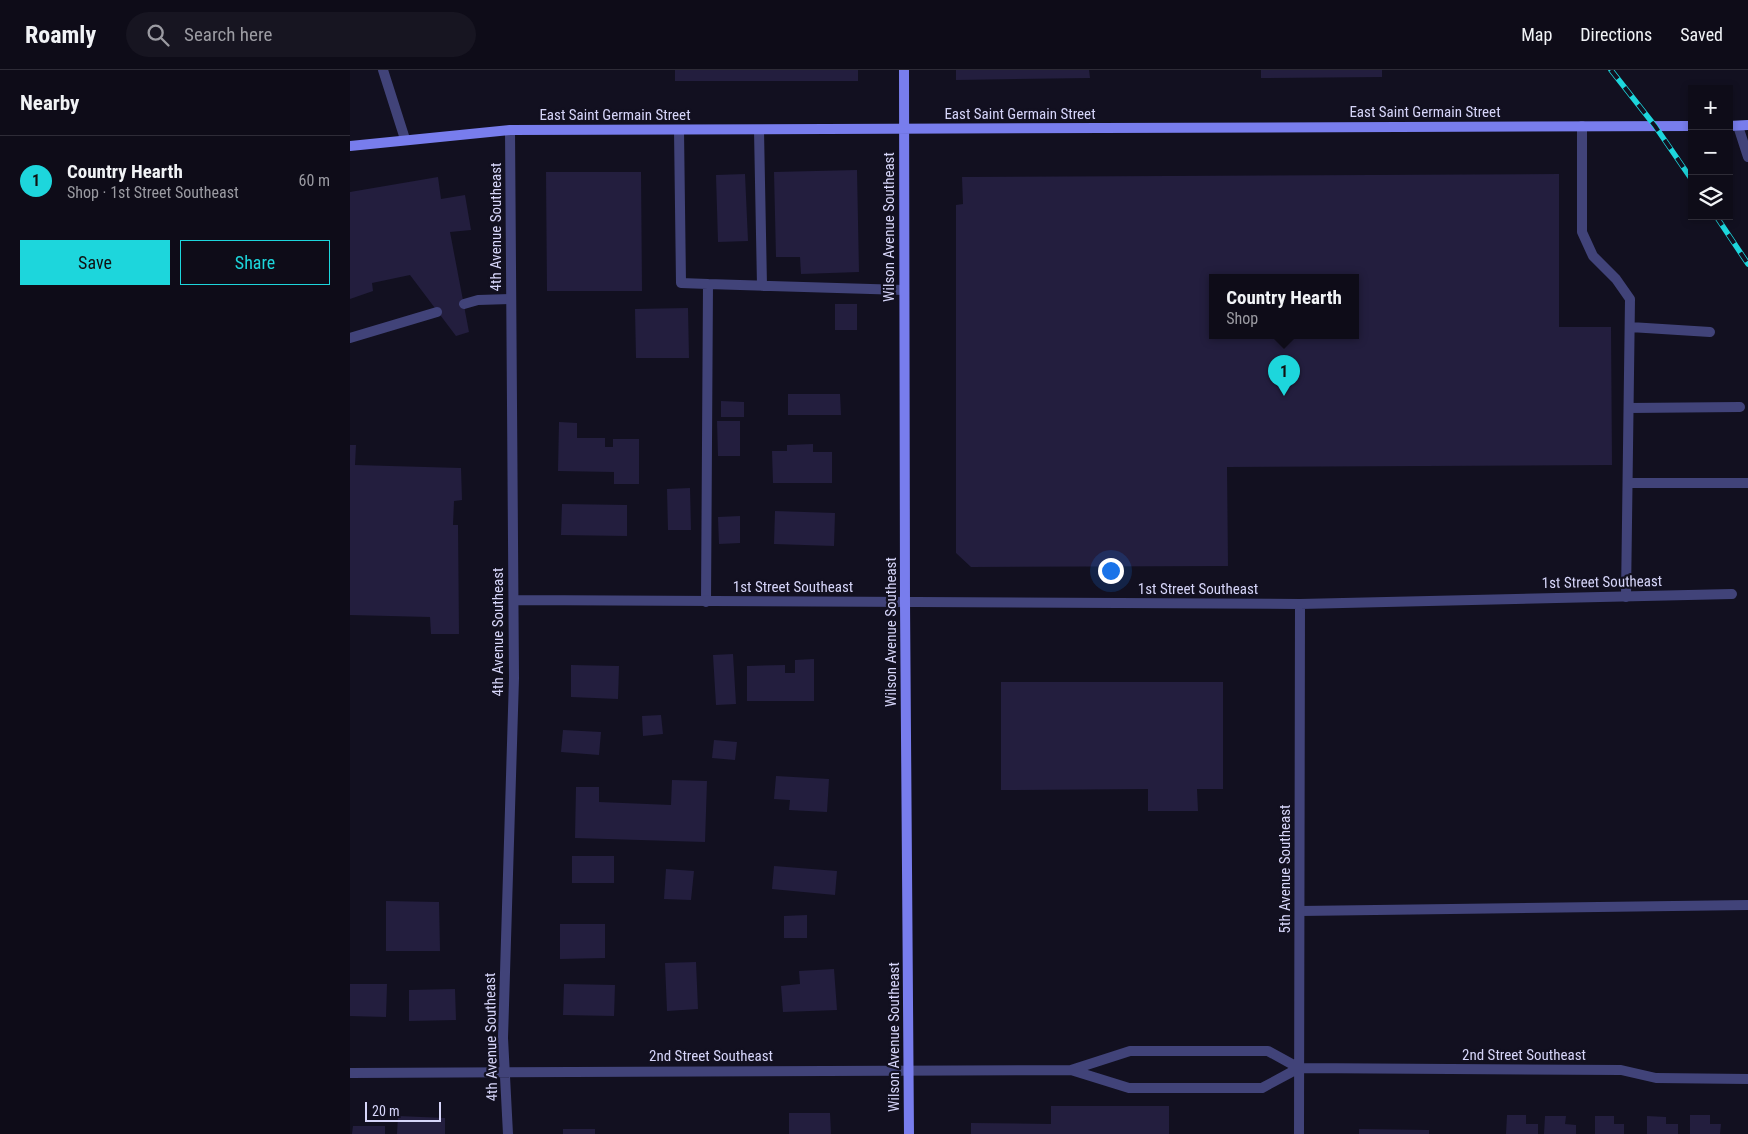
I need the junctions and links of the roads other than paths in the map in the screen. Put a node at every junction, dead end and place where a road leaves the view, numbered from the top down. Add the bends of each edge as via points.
1 (383, 70) edge
2 (904, 70) edge
3 (1582, 126) junction
4 (1688, 126) edge
5 (1738, 126) edge
6 (904, 129) junction
7 (510, 130) junction
8 (679, 130) junction
9 (759, 130) junction
10 (405, 139) junction
11 (350, 146) edge
12 (1748, 157) edge
13 (708, 284) junction
14 (762, 286) junction
15 (904, 290) junction
16 (511, 299) junction
17 (464, 304) dead end
18 (437, 312) dead end
19 (1630, 327) junction
20 (1710, 332) dead end
21 (350, 338) edge
22 (1740, 407) dead end
23 (1629, 408) junction
24 (1628, 483) junction
25 (1748, 483) edge
26 (1732, 594) dead end
27 (1626, 597) junction
28 (514, 600) junction
29 (706, 602) junction
30 (905, 603) junction
31 (1300, 604) junction
32 (1748, 905) edge
33 (1300, 911) junction
34 (1299, 1068) junction
35 (1071, 1070) junction
36 (910, 1071) junction
37 (505, 1072) junction
38 (350, 1073) edge
39 (1748, 1079) edge
40 (508, 1134) edge
41 (909, 1134) edge
42 (1299, 1134) edge

1 - 10 street
2 - 6 main road, Wilson Avenue Southeast
3 - 4 main road, East Saint Germain Street
3 - 6 main road, East Saint Germain Street
3 - 19 street via 1582,232 1593,256 1630,299
5 - 12 street
6 - 9 main road, East Saint Germain Street
6 - 15 main road, Wilson Avenue Southeast
7 - 8 main road, East Saint Germain Street
7 - 10 main road, East Saint Germain Street
7 - 16 street, 4th Avenue Southeast
8 - 9 main road, East Saint Germain Street
8 - 13 street via 681,284
9 - 14 street
10 - 11 main road, East Saint Germain Street
13 - 14 street
13 - 29 street
14 - 15 street
15 - 30 main road, Wilson Avenue Southeast
16 - 17 street
16 - 28 street, 4th Avenue Southeast
18 - 21 street
19 - 20 street
19 - 23 street
22 - 23 street
23 - 24 street
24 - 25 street
24 - 27 street
26 - 27 street, 1st Street Southeast
27 - 31 street, 1st Street Southeast
28 - 29 street, 1st Street Southeast
28 - 37 street, 4th Avenue Southeast via 503,1038
29 - 30 street, 1st Street Southeast
30 - 31 street, 1st Street Southeast
30 - 36 main road, Wilson Avenue Southeast
31 - 33 street, 5th Avenue Southeast
32 - 33 street
33 - 34 street, 5th Avenue Southeast
34 - 35 street, 2nd Street Southeast via 1268,1051 1130,1051
34 - 35 street, 2nd Street Southeast via 1262,1088 1128,1088
34 - 39 street, 2nd Street Southeast via 1621,1070 1656,1078
34 - 42 street, 5th Avenue Southeast
35 - 36 street, 2nd Street Southeast
36 - 37 street, 2nd Street Southeast
36 - 41 main road, Wilson Avenue Southeast
37 - 38 street, 2nd Street Southeast
37 - 40 street, 4th Avenue Southeast

